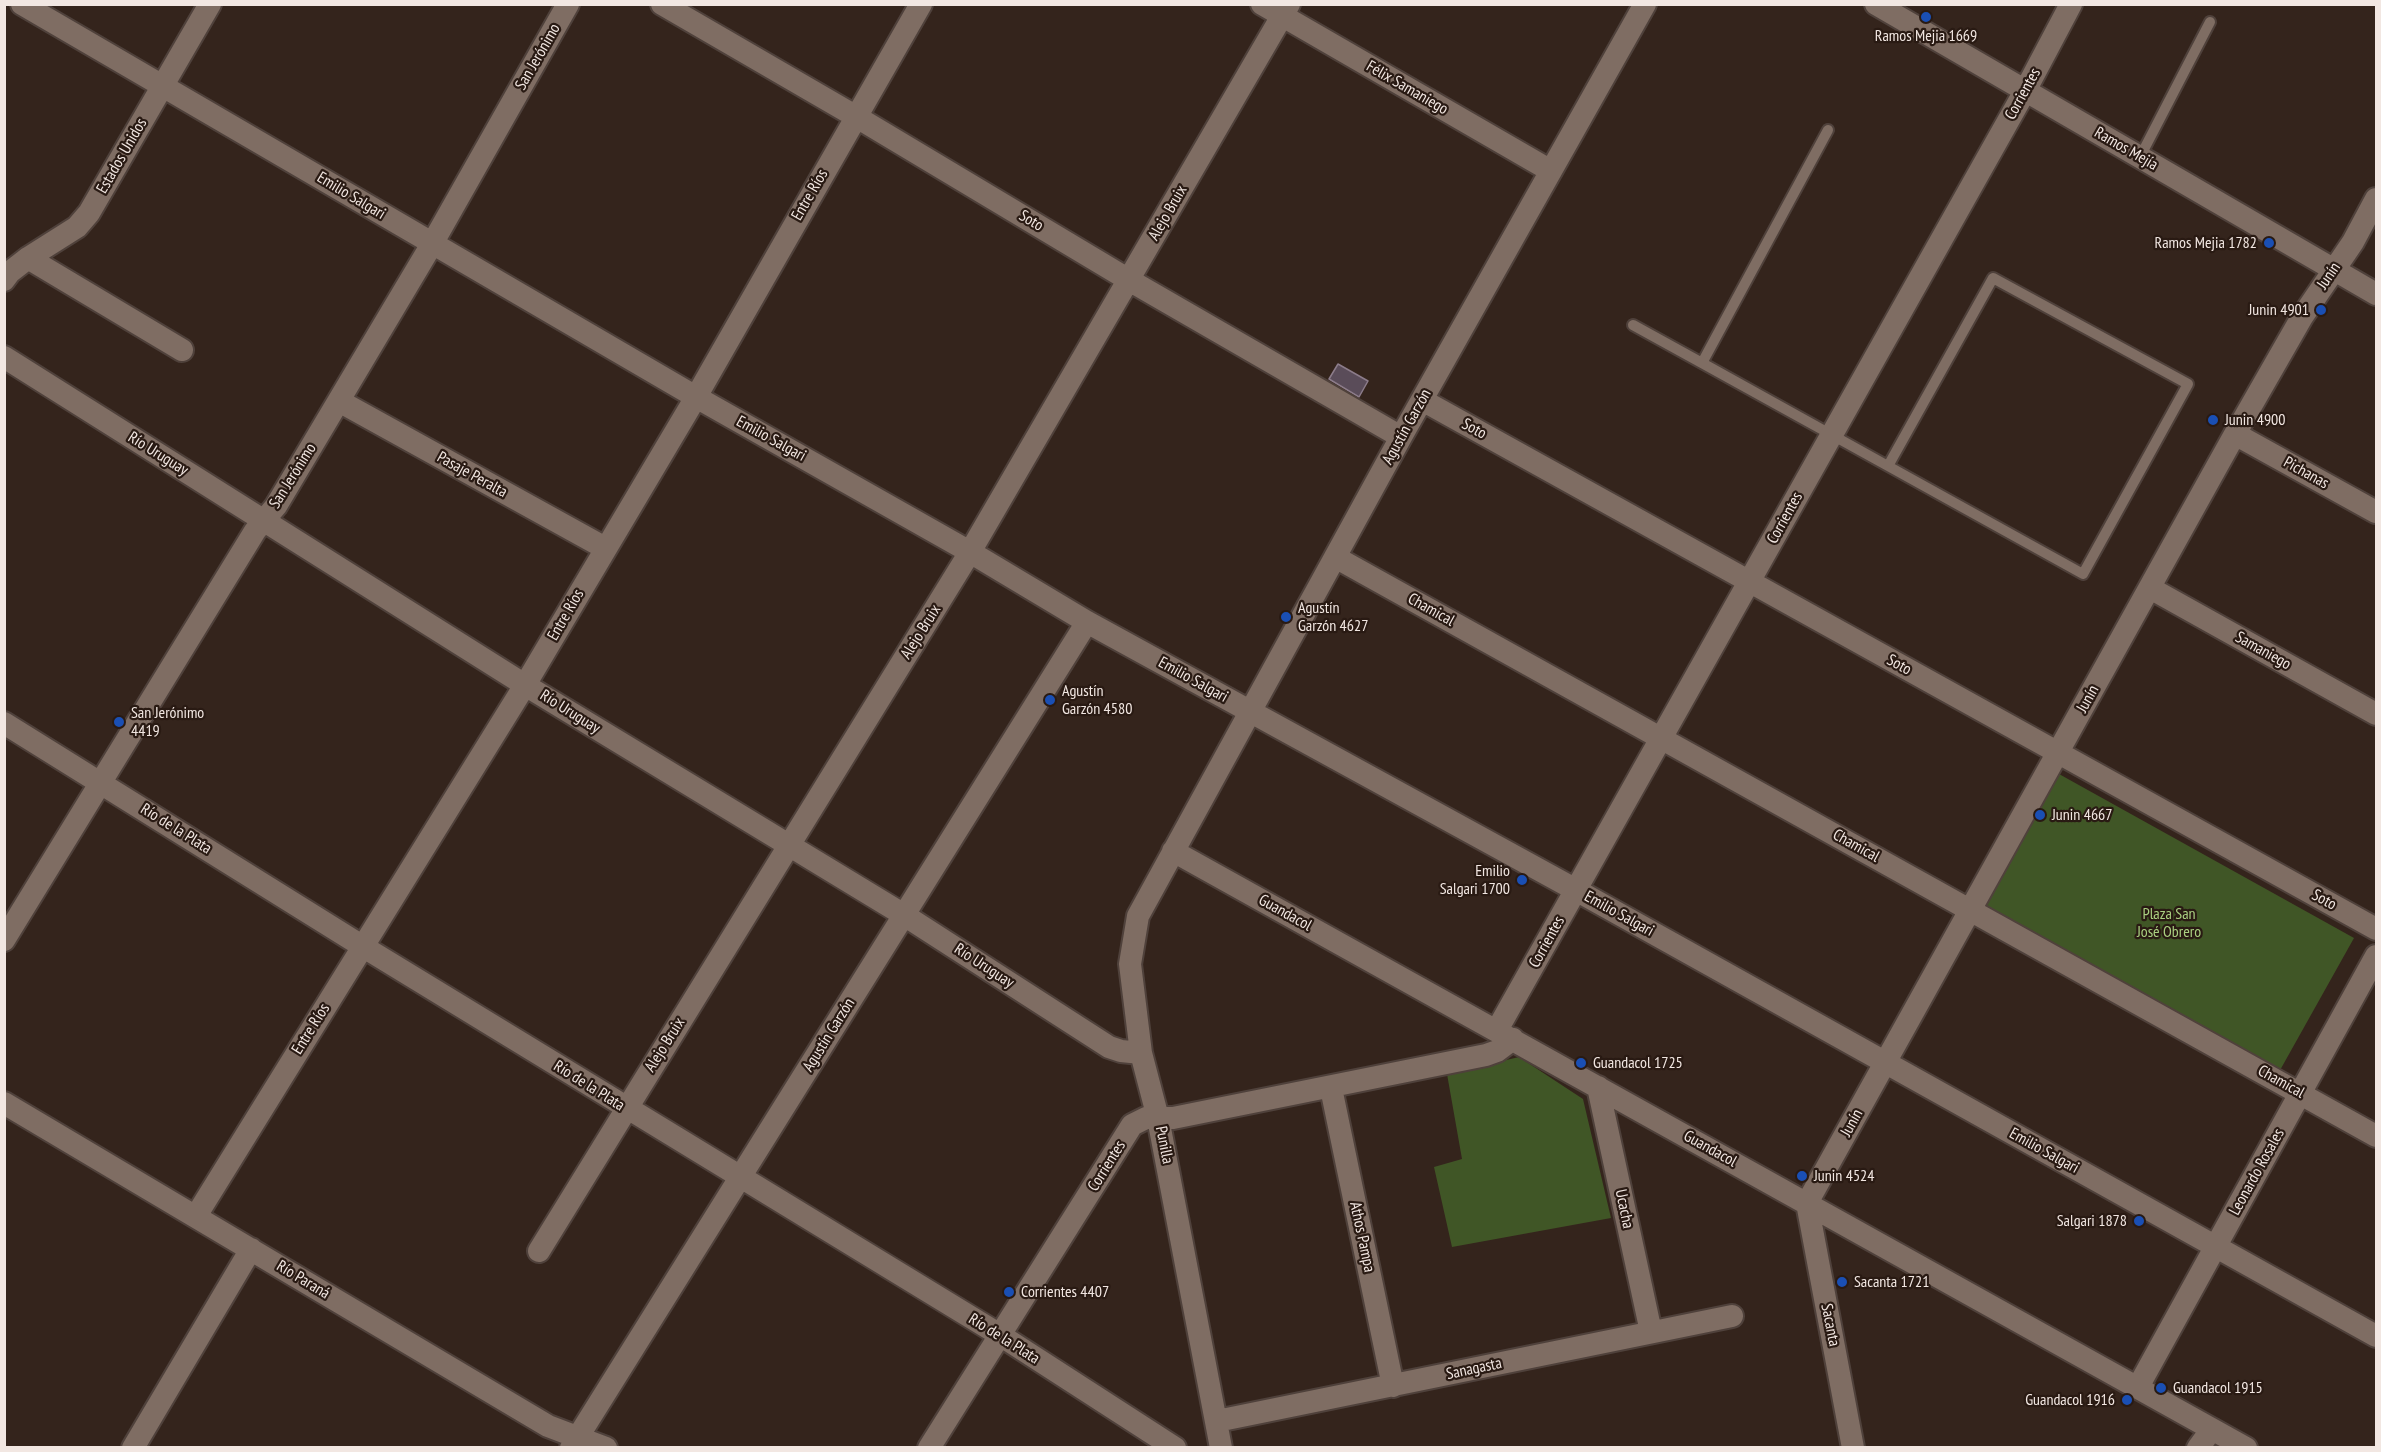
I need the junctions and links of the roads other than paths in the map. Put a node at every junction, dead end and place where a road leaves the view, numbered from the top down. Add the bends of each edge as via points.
1 (22, 4) edge
2 (210, 4) edge
3 (568, 4) edge
4 (662, 4) edge
5 (921, 4) edge
6 (1263, 4) edge
7 (1645, 4) edge
8 (1876, 4) edge
9 (2071, 4) edge
10 (1286, 10) edge
11 (2210, 22) dead end
12 (163, 85) junction
13 (2025, 91) junction
14 (855, 116) junction
15 (1828, 130) dead end
16 (2140, 157) junction
17 (1551, 171) junction
18 (2376, 199) edge
19 (432, 244) junction
20 (28, 258) junction
21 (2333, 268) junction
22 (4, 280) edge
23 (1130, 280) junction
24 (2376, 294) edge
25 (1633, 325) dead end
26 (182, 350) dead end
27 (4, 357) edge
28 (1702, 363) junction
29 (696, 397) junction
30 (1422, 400) junction
31 (339, 401) junction
32 (2235, 434) junction
33 (1832, 435) junction
34 (1401, 437) junction
35 (1888, 466) junction
36 (2376, 512) edge
37 (263, 520) junction
38 (605, 548) junction
39 (970, 552) junction
40 (1335, 557) junction
41 (1749, 581) junction
42 (2150, 588) junction
43 (1088, 622) junction
44 (525, 685) junction
45 (1250, 711) junction
46 (2376, 714) edge
47 (4, 723) edge
48 (1661, 738) junction
49 (2058, 753) junction
50 (101, 782) junction
51 (788, 847) junction
52 (1173, 851) junction
53 (1576, 890) junction
54 (1970, 910) junction
55 (904, 915) junction
56 (2376, 929) edge
57 (4, 940) edge
58 (362, 946) junction
59 (2376, 956) edge
60 (1505, 1035) junction
61 (1141, 1053) junction
62 (1886, 1063) junction
63 (1598, 1087) junction
64 (1331, 1088) junction
65 (2301, 1093) junction
66 (4, 1103) edge
67 (626, 1108) junction
68 (1158, 1118) junction
69 (2376, 1136) edge
70 (740, 1176) junction
71 (1807, 1203) junction
72 (195, 1216) junction
73 (2216, 1246) junction
74 (251, 1249) junction
75 (539, 1251) dead end
76 (1732, 1316) dead end
77 (1651, 1332) junction
78 (1000, 1335) junction
79 (2376, 1336) edge
80 (1393, 1386) junction
81 (2138, 1387) junction
82 (1217, 1421) junction
83 (2212, 1429) junction
84 (574, 1442) edge
85 (134, 1448) edge
86 (606, 1448) edge
87 (929, 1448) edge
88 (1175, 1448) edge
89 (1221, 1448) edge
90 (1853, 1448) edge
91 (2198, 1448) edge
92 (2246, 1448) edge

1 - 12 street, Emilio Salgari
2 - 12 street, Estados Unidos
3 - 19 street, San Jerónimo
4 - 14 street, Soto
5 - 14 street, Entre Ríos
6 - 10 street, Félix Samaniego
7 - 17 street, Agustín Garzón
8 - 13 street, Ramos Mejía
9 - 13 street, Corrientes
10 - 17 street, Félix Samaniego
10 - 23 street, Alejo Bruix
11 - 16 lane
12 - 19 street, Emilio Salgari
12 - 20 street, Estados Unidos via 89,213 77,227
13 - 16 street, Ramos Mejía
13 - 33 street, Corrientes
14 - 23 street, Soto
14 - 29 street, Entre Ríos
15 - 28 lane
16 - 21 street, Ramos Mejía
17 - 30 street, Agustín Garzón
18 - 21 street, Junín via 2353,242
19 - 29 street, Emilio Salgari
19 - 31 street, San Jerónimo
20 - 22 street, Estados Unidos
20 - 26 street
21 - 24 street, Ramos Mejía
21 - 32 street, Junín
23 - 34 street, Soto
23 - 39 street, Alejo Bruix
25 - 28 lane
27 - 37 street, Río Uruguay
28 - 33 lane
29 - 38 street, Entre Ríos
29 - 39 street, Emilio Salgari
30 - 34 street, Agustín Garzón
30 - 41 street, Soto
31 - 37 street, San Jerónimo via 276,506
31 - 38 street, Pasaje Peralta
32 - 36 street, Pichanas
32 - 42 street, Junín
33 - 35 lane
33 - 41 street, Corrientes
34 - 40 street, Agustín Garzón
35 - 35 lane via 1993,279 2188,384 2083,574
37 - 44 street, Río Uruguay
37 - 50 street, San Jerónimo
38 - 44 street, Entre Ríos
39 - 43 street, Emilio Salgari
39 - 51 street, Alejo Bruix
40 - 45 street, Agustín Garzón
40 - 48 street, Chamical
41 - 48 street, Corrientes
41 - 49 street, Soto
42 - 46 street, Samaniego
42 - 49 street, Junín
43 - 45 street, Emilio Salgari
43 - 55 street, Agustín Garzón
44 - 51 street, Río Uruguay
44 - 58 street, Entre Ríos
45 - 52 street, Agustín Garzón
45 - 53 street, Emilio Salgari
47 - 50 street, Río de la Plata
48 - 53 street, Corrientes
48 - 54 street, Chamical
49 - 54 street, Junín
49 - 56 street, Soto
50 - 57 street, San Jerónimo
50 - 58 street, Río de la Plata
51 - 55 street, Río Uruguay
51 - 67 street, Alejo Bruix
52 - 60 street, Guandacol
52 - 61 street, Punilla via 1138,916 1133,939 1130,964
53 - 60 street, Corrientes
53 - 62 street, Emilio Salgari
54 - 62 street, Junín
54 - 65 street, Chamical
55 - 61 street, Río Uruguay via 1109,1047
55 - 70 street, Agustín Garzón
58 - 67 street, Río de la Plata
58 - 72 street, Entre Ríos
59 - 65 street, Leonardo Rosales
60 - 63 street, Guandacol
60 - 64 street, Corrientes via 1497,1051 1486,1055
61 - 68 street, Punilla
62 - 71 street, Junín
62 - 73 street, Emilio Salgari
63 - 71 street, Guandacol
63 - 77 street, Ucacha
64 - 68 street, Corrientes
64 - 80 street, Athos Pampa
65 - 69 street, Chamical
65 - 73 street, Leonardo Rosales
66 - 72 street, Río Paraná
67 - 70 street, Río de la Plata
67 - 75 street, Alejo Bruix
68 - 78 street, Corrientes via 1146,1118 1132,1125
68 - 82 street, Punilla
70 - 78 street, Río de la Plata
70 - 84 street, Agustín Garzón
71 - 81 street, Guandacol
71 - 90 street, Sacanta
72 - 74 street, Río Paraná
73 - 79 street, Emilio Salgari
73 - 81 street, Leonardo Rosales
74 - 84 street, Río Paraná
74 - 85 street
76 - 77 street, Sanagasta
77 - 80 street, Sanagasta
78 - 87 street, Corrientes
78 - 88 street, Río de la Plata
80 - 82 street, Sanagasta
81 - 83 street, Guandacol
82 - 89 street, Punilla
83 - 91 street
83 - 92 street, Guandacol
84 - 86 street, Río Paraná

